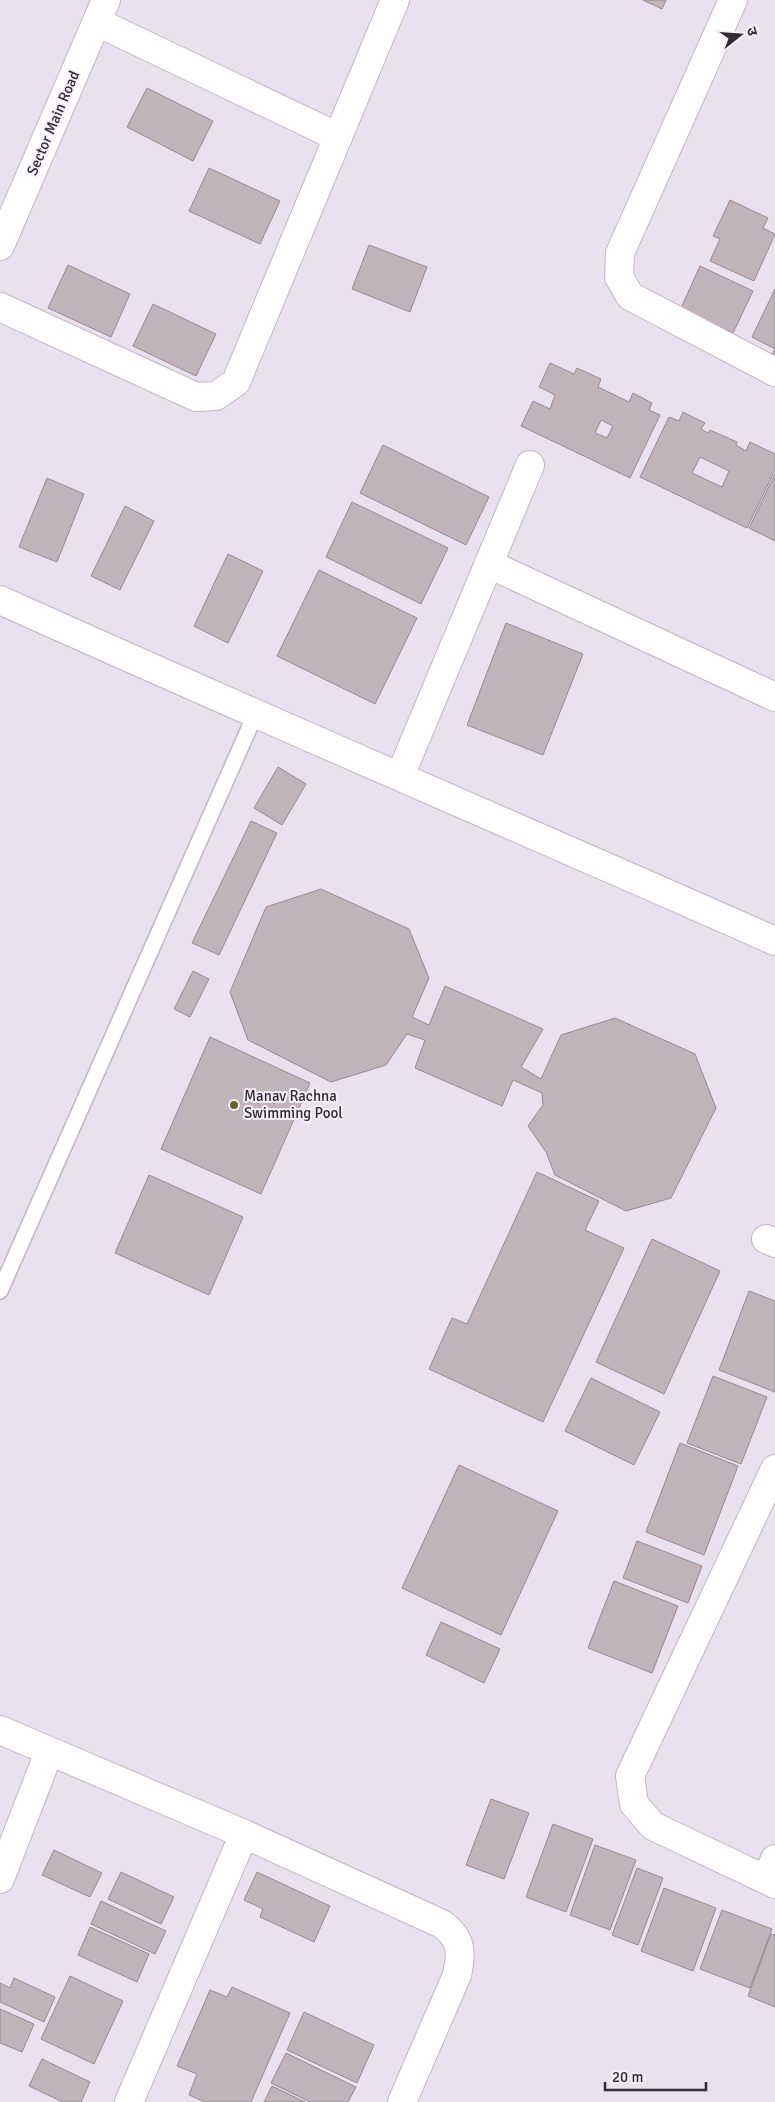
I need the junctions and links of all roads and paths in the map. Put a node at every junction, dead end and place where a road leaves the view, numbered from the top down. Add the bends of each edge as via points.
1 (395, 0) edge
2 (733, 0) edge
3 (102, 11) edge
4 (338, 137) junction
5 (0, 246) edge
6 (0, 306) edge
7 (775, 372) edge
8 (530, 466) dead end
9 (489, 564) junction
10 (0, 600) edge
11 (775, 697) edge
12 (254, 715) junction
13 (400, 776) junction
14 (775, 941) edge
15 (0, 1291) edge
16 (775, 1470) edge
17 (0, 1730) edge
18 (49, 1752) junction
19 (244, 1834) junction
20 (772, 1874) edge
21 (0, 1879) edge
22 (129, 2102) edge
23 (402, 2102) edge

1 - 4 street
2 - 7 street via 620,253 619,277 630,296
3 - 4 street
3 - 5 street, Sector Main Road
4 - 6 street via 236,382 216,396 196,397
8 - 9 street
9 - 11 street
9 - 13 street
10 - 12 street
12 - 13 street
12 - 15 lane
13 - 14 street
16 - 20 street via 630,1776 634,1804 653,1826
17 - 18 street
18 - 19 street
18 - 21 street
19 - 22 street
19 - 23 street via 442,1924 458,1941 461,1955 457,1975

